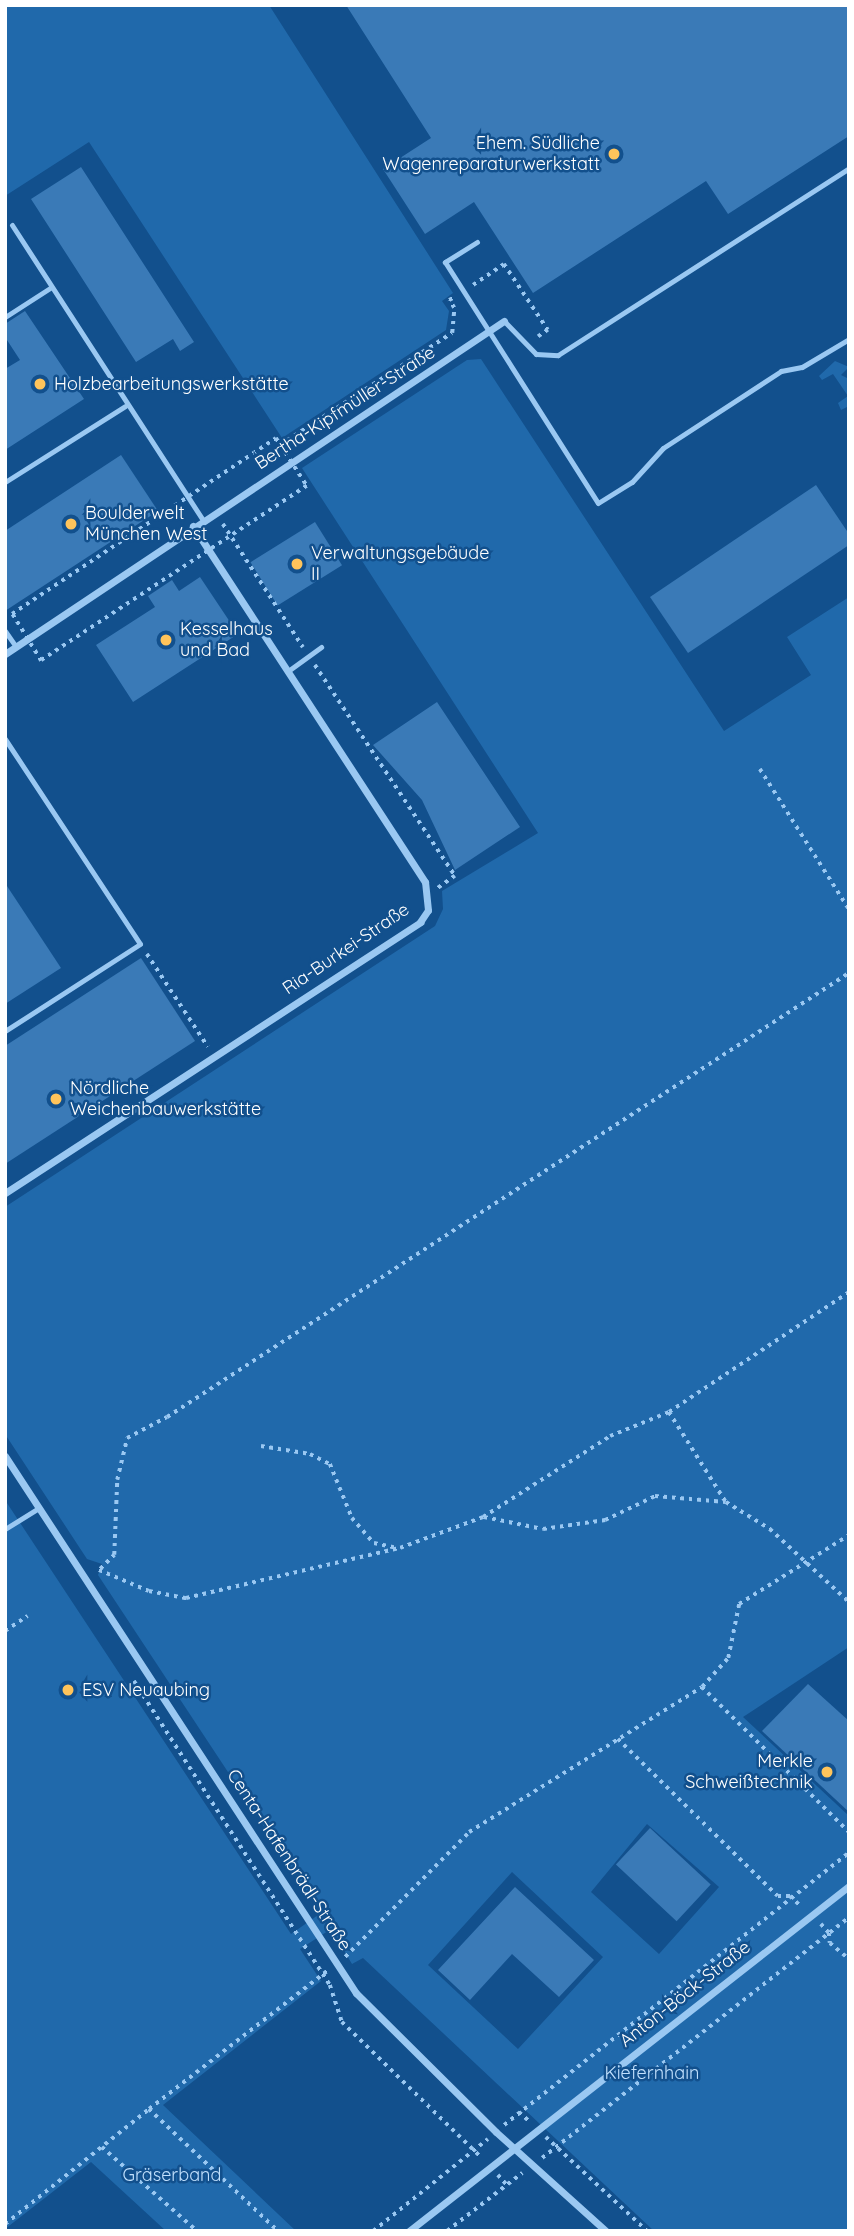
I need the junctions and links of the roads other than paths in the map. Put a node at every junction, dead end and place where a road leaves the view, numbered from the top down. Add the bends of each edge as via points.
1 (849, 168) edge
2 (12, 225) dead end
3 (477, 242) dead end
4 (50, 288) junction
5 (5, 317) edge
6 (505, 321) joint
7 (487, 334) junction
8 (849, 339) edge
9 (125, 405) junction
10 (5, 482) edge
11 (203, 520) junction
12 (193, 526) junction
13 (5, 631) edge
14 (14, 644) junction
15 (321, 647) dead end
16 (5, 653) edge
17 (288, 671) junction
18 (5, 739) edge
19 (5, 1031) edge
20 (5, 1194) edge
21 (5, 1456) edge
22 (39, 1508) junction
23 (5, 1529) edge
24 (849, 1886) edge
25 (514, 2148) junction
26 (409, 2231) edge
27 (606, 2231) edge

1 - 6 lane via 558,355 536,354
2 - 4 lane
3 - 7 lane via 445,262
4 - 5 lane
4 - 9 lane
6 - 7 street, Bertha-Kipfmüller-Straße
7 - 8 lane via 598,503 632,482 663,448 781,371 802,367
7 - 11 street, Bertha-Kipfmüller-Straße
9 - 10 lane
9 - 11 lane
11 - 12 street, Bertha-Kipfmüller-Straße
12 - 14 street, Bertha-Kipfmüller-Straße
12 - 17 street, Ria-Burkei-Straße
13 - 14 lane
14 - 16 street, Bertha-Kipfmüller-Straße
15 - 17 lane
17 - 20 street, Ria-Burkei-Straße via 430,895 420,922
18 - 19 lane via 140,944
21 - 22 street, Centa-Hafenbrädl-Straße
22 - 23 lane
22 - 25 street, Centa-Hafenbrädl-Straße via 337,1963 382,2021
24 - 25 street, Anton-Böck-Straße
25 - 26 street, Anton-Böck-Straße
25 - 27 street, Centa-Hafenbrädl-Straße

